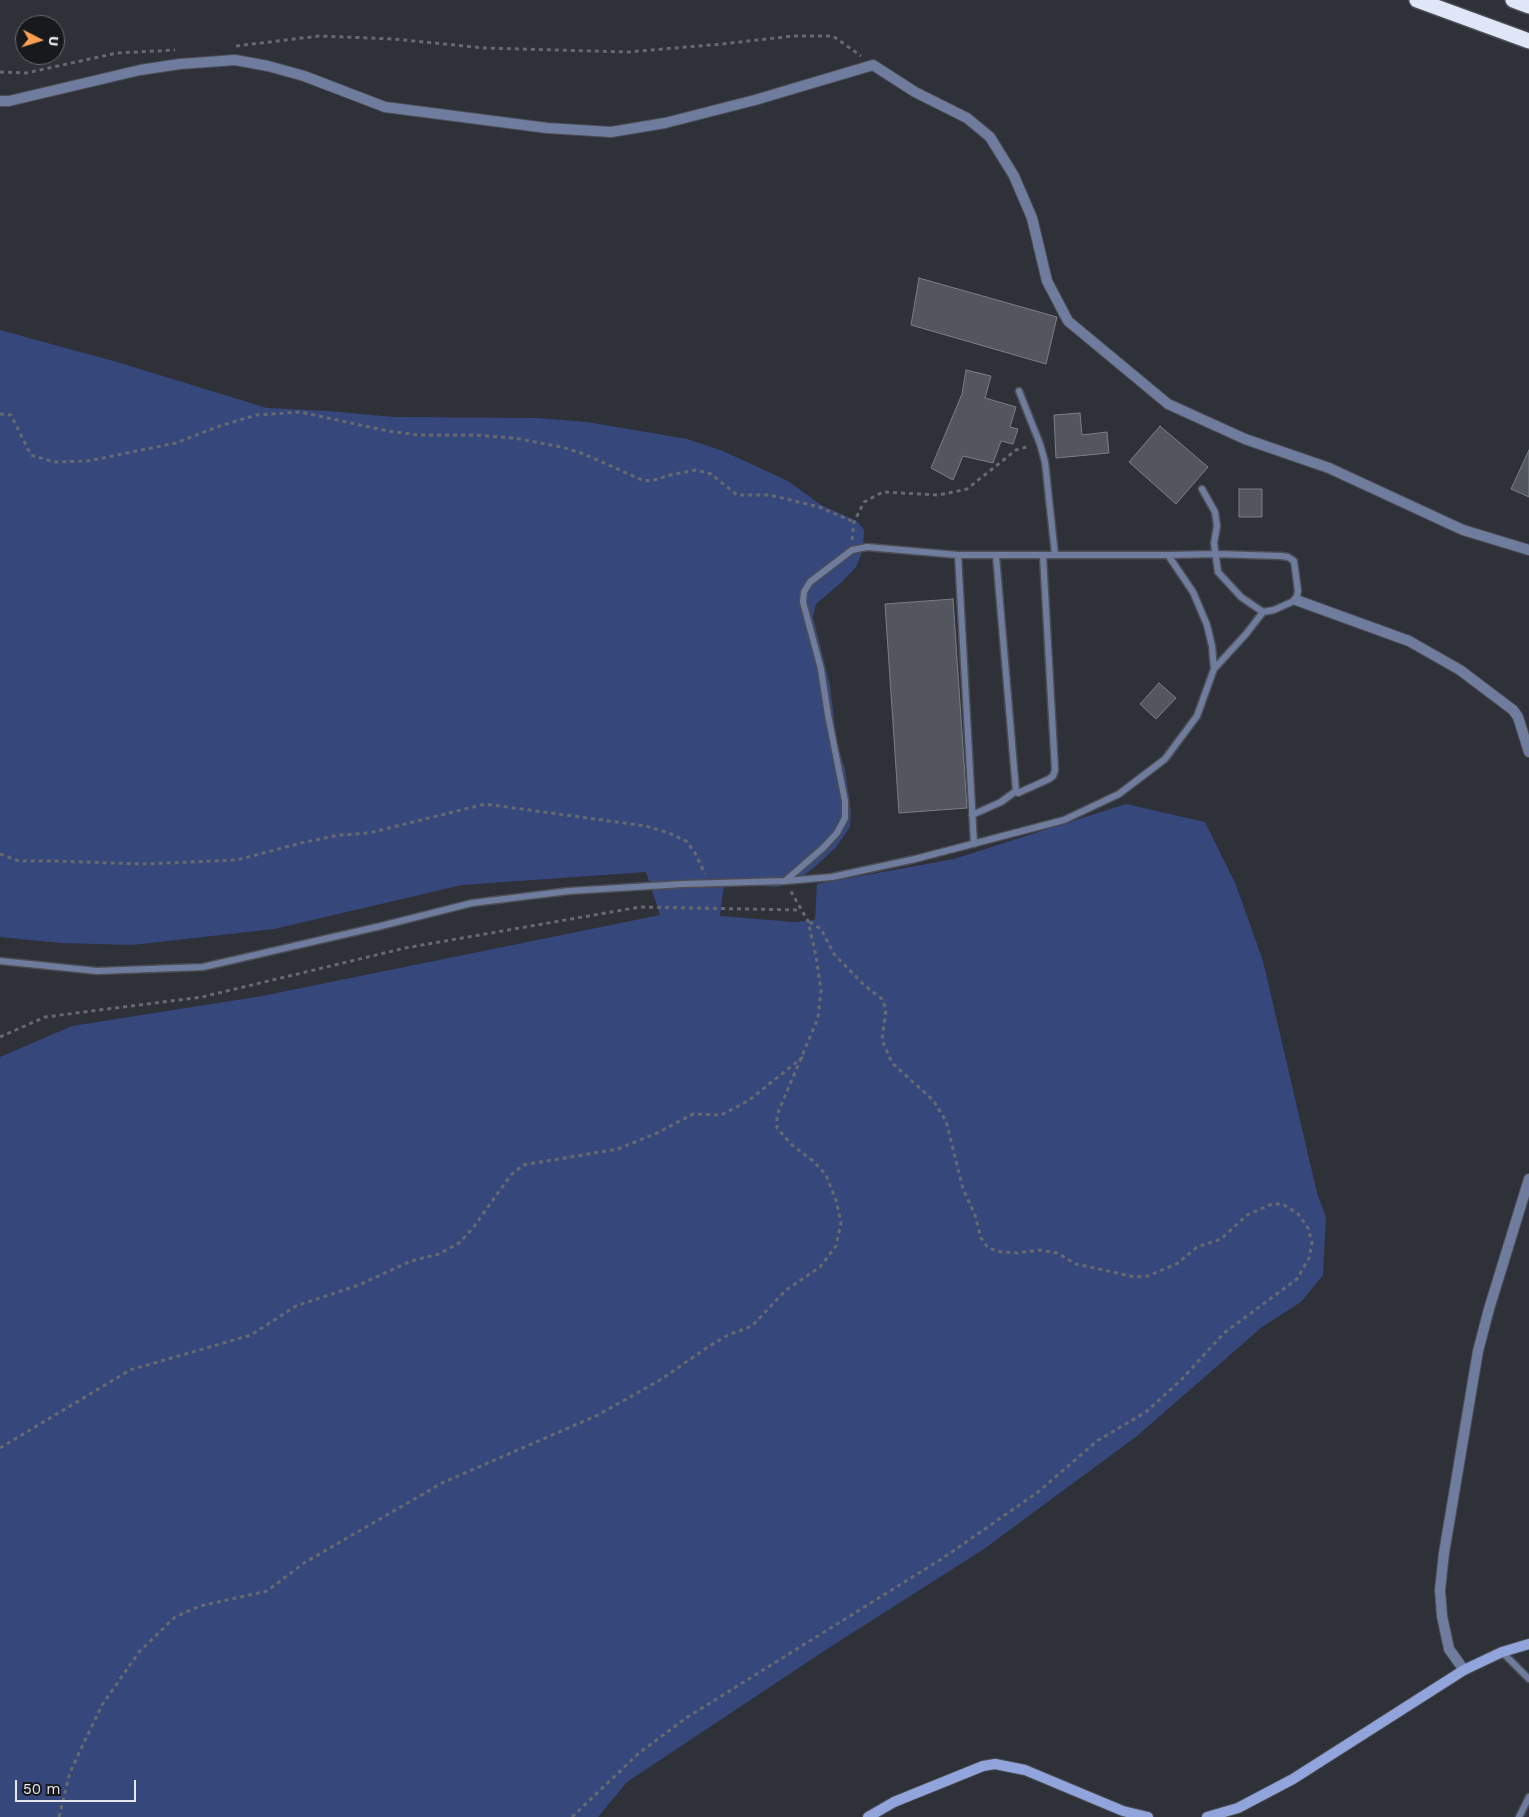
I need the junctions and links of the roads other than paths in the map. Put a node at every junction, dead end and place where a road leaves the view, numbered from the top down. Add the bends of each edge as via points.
1 (1417, 0) edge
2 (1513, 0) edge
3 (1529, 6) edge
4 (1529, 41) edge
5 (0, 101) edge
6 (1019, 391) dead end
7 (1202, 489) dead end
8 (1529, 550) edge
9 (1216, 554) junction
10 (958, 555) junction
11 (996, 556) junction
12 (1043, 556) junction
13 (1055, 556) junction
14 (1168, 556) junction
15 (1296, 600) junction
16 (1263, 612) junction
17 (1214, 669) junction
18 (1529, 752) edge
19 (1016, 791) junction
20 (972, 816) junction
21 (974, 844) junction
22 (785, 881) junction
23 (0, 961) edge
24 (1529, 1180) edge
25 (1529, 1644) edge
26 (1502, 1652) junction
27 (1464, 1670) junction
28 (1529, 1679) edge
29 (1529, 1797) edge
30 (868, 1817) edge
31 (1148, 1817) edge
32 (1207, 1817) edge
33 (1519, 1817) edge

1 - 4 highway
2 - 3 highway
5 - 8 street via 140,70 235,60 304,76 385,107 547,128 612,132 666,123 873,65 915,92 967,118 990,137 1014,176 1029,210 1047,281 1068,321 1168,404 1245,438 1328,468 1463,530
6 - 13 lane via 1045,462
7 - 9 lane via 1216,512
9 - 14 lane
9 - 15 lane via 1288,557 1294,560
9 - 16 lane via 1218,572 1241,597
10 - 11 lane
10 - 20 lane
10 - 22 lane via 867,547 852,550 810,582 804,592 803,602 821,669 845,801 845,818 837,834
11 - 12 lane
11 - 19 lane
12 - 13 lane
12 - 19 lane via 1055,770 1049,779 1021,793
13 - 14 lane
14 - 17 lane via 1193,592 1207,625
15 - 16 lane
15 - 18 street via 1409,641 1460,670 1513,710
16 - 17 lane
17 - 21 lane via 1197,716 1165,759 1120,794 1064,820
19 - 20 lane
20 - 21 lane
21 - 22 lane via 832,877
22 - 23 lane via 569,891 472,903 204,967 89,971
24 - 27 street via 1478,1351 1444,1553 1440,1590 1442,1616 1449,1649
25 - 26 main road
26 - 27 main road
26 - 28 lane
27 - 32 main road via 1293,1779 1238,1808
29 - 33 lane
30 - 31 main road via 894,1802 995,1764 1025,1770 1123,1811

